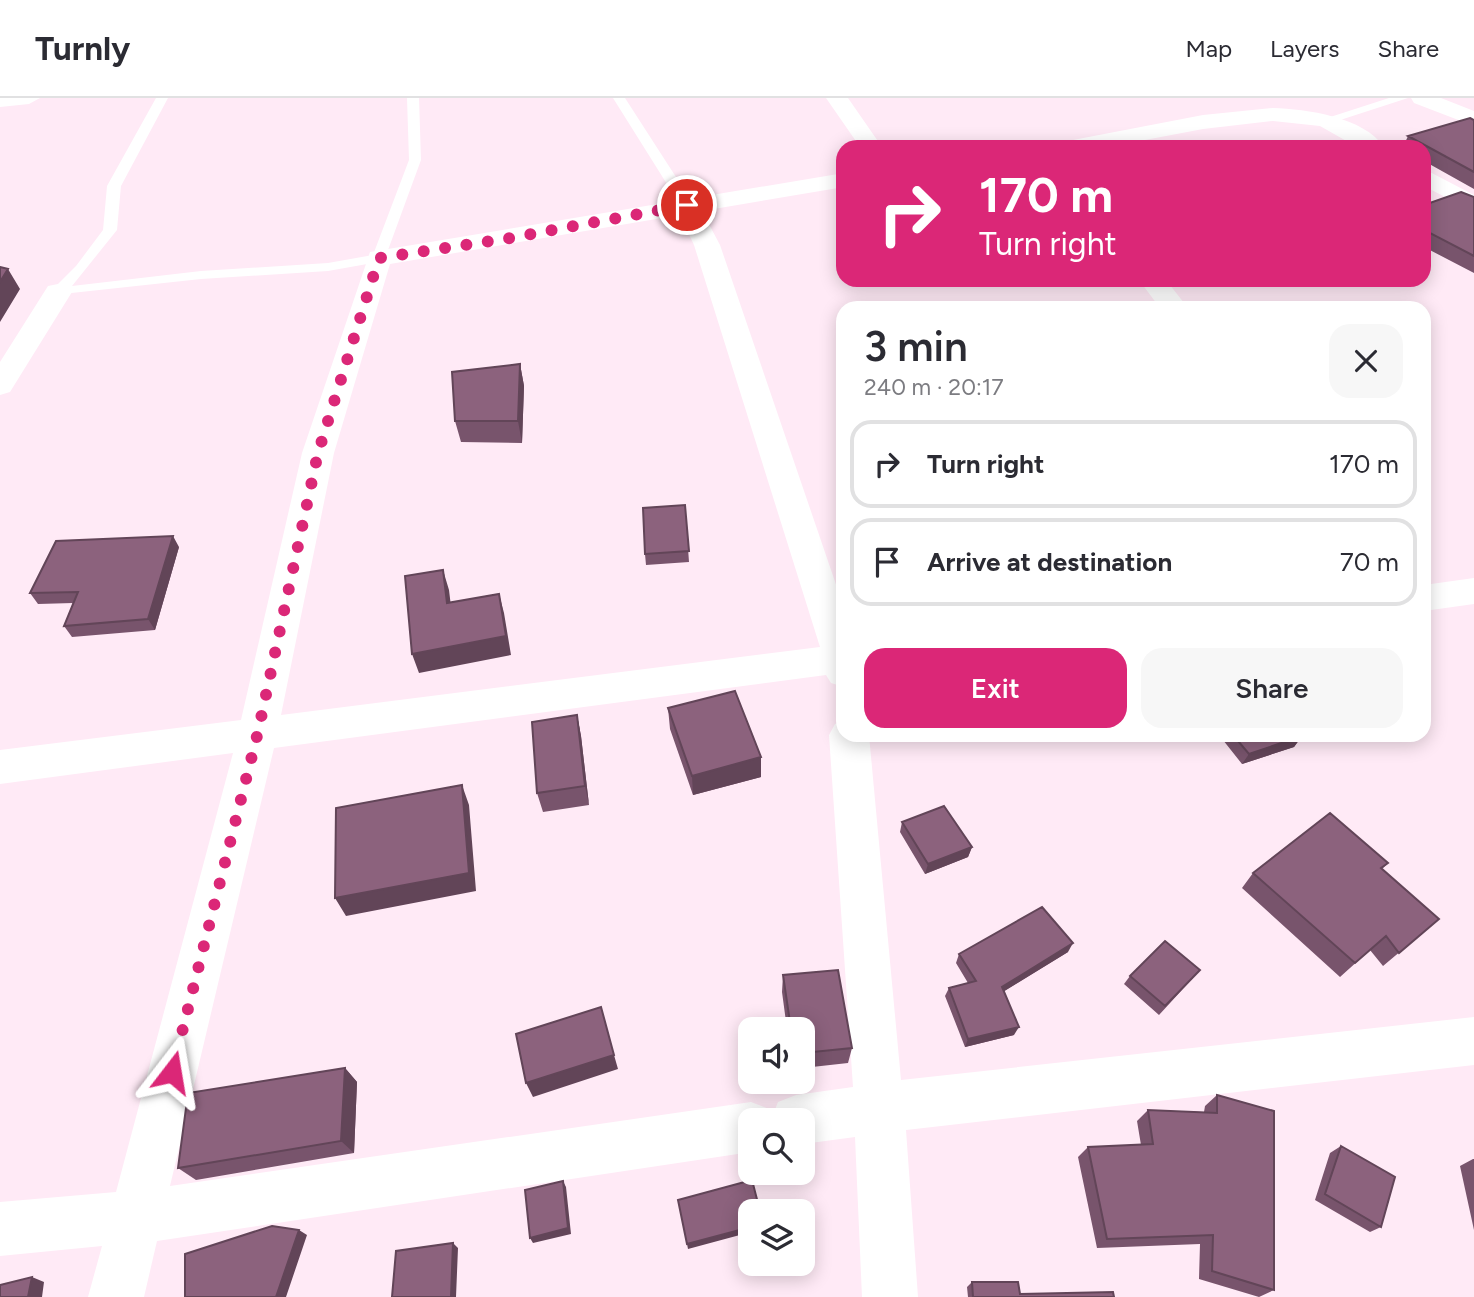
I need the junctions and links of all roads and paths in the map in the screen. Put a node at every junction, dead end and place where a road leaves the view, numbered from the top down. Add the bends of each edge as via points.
1 (29, 98) edge
2 (162, 98) edge
3 (413, 98) edge
4 (619, 98) edge
5 (837, 98) edge
6 (1402, 98) edge
7 (1422, 98) edge
8 (0, 101) edge
9 (1474, 119) edge
10 (1326, 120) junction
11 (867, 140) edge
12 (1112, 140) edge
13 (1361, 140) edge
14 (1431, 180) edge
15 (836, 181) edge
16 (687, 205) junction
17 (1474, 205) edge
18 (379, 258) junction
19 (1158, 287) edge
20 (58, 292) junction
21 (1168, 301) edge
22 (0, 386) edge
23 (1474, 591) edge
24 (1431, 597) edge
25 (836, 642) edge
26 (836, 664) edge
27 (258, 732) junction
28 (850, 742) edge
29 (0, 767) edge
30 (1474, 1041) edge
31 (879, 1108) junction
32 (815, 1117) edge
33 (738, 1129) edge
34 (136, 1217) junction
35 (0, 1229) edge
36 (116, 1297) edge
37 (890, 1297) edge

1 - 8 street
2 - 20 lane via 114,186 110,230
3 - 18 lane via 415,160
4 - 16 lane
5 - 11 street
6 - 10 lane
7 - 9 street
10 - 12 street via 1289,113 1252,115
10 - 13 street
14 - 17 street
15 - 16 street
16 - 18 street
16 - 25 street via 706,244
18 - 20 lane via 328,267 201,275
18 - 27 street via 318,453
19 - 21 street
20 - 22 street
23 - 24 street
26 - 27 street
27 - 29 street
27 - 34 street
28 - 31 street
30 - 31 street
31 - 32 street
31 - 37 street
33 - 34 street
34 - 35 street
34 - 36 street

